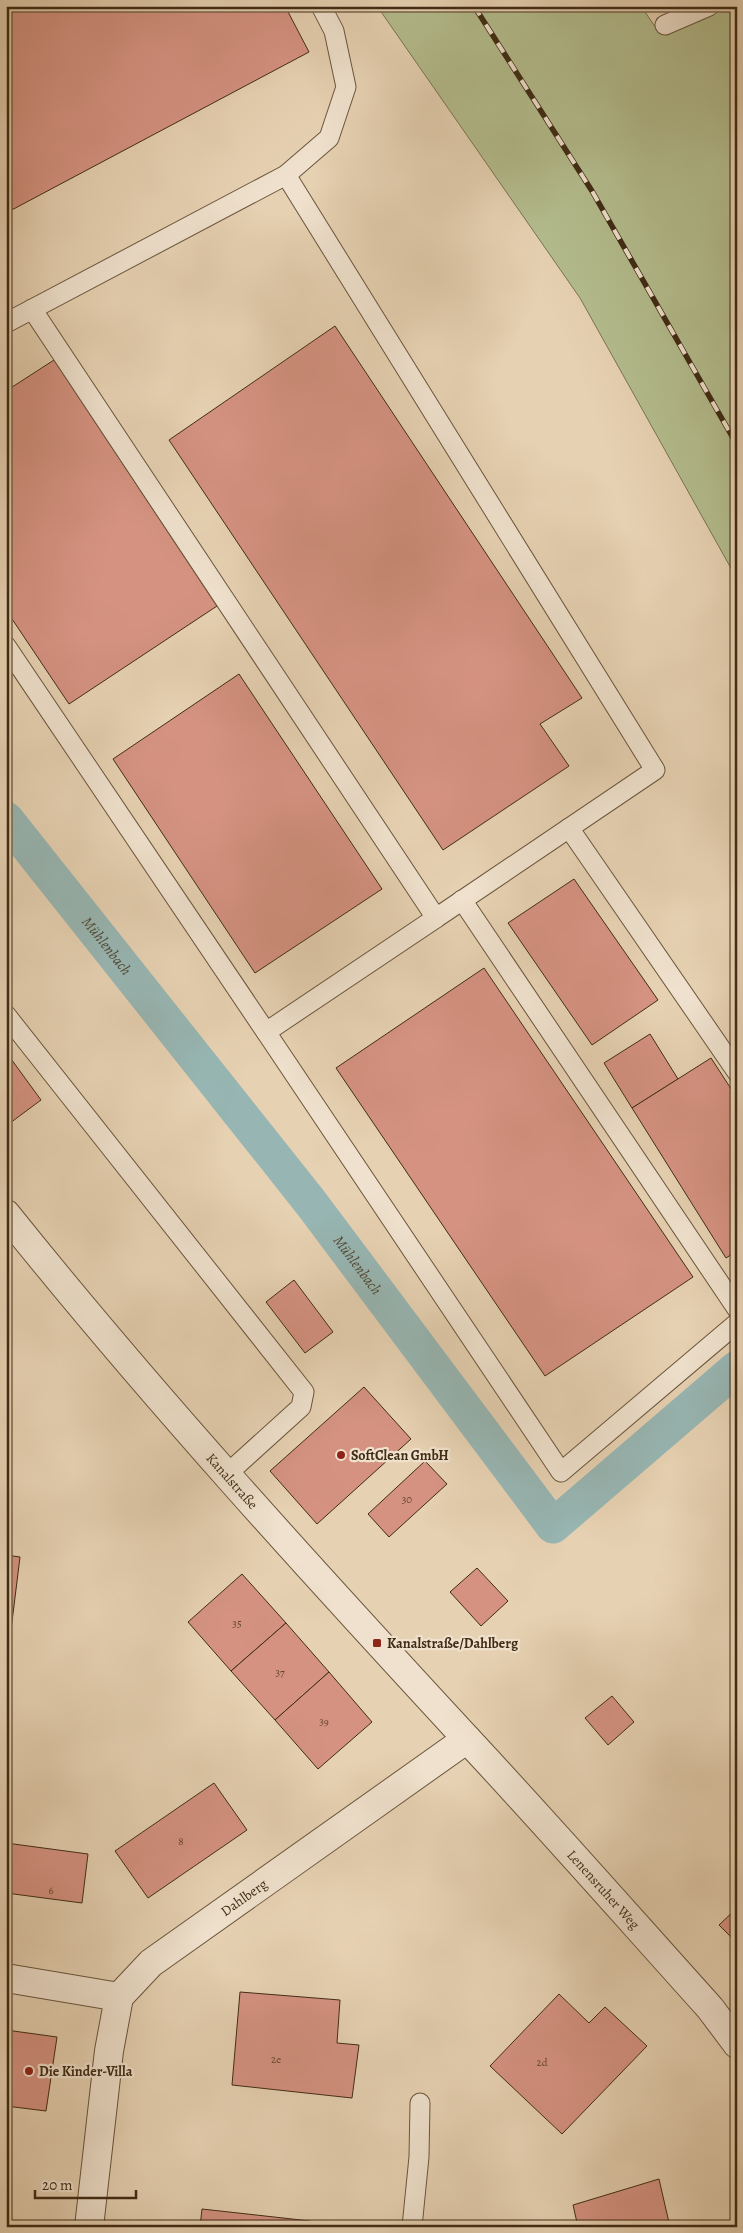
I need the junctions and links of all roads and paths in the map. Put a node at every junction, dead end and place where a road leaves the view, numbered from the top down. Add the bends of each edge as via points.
1 (321, 6) edge
2 (710, 6) edge
3 (665, 25) dead end
4 (286, 175) junction
5 (32, 309) junction
6 (6, 323) edge
7 (6, 646) edge
8 (569, 828) junction
9 (462, 900) junction
10 (436, 918) junction
11 (6, 1015) edge
12 (266, 1032) junction
13 (737, 1072) edge
14 (6, 1214) edge
15 (737, 1310) edge
16 (737, 1323) edge
17 (227, 1474) junction
18 (467, 1739) junction
19 (6, 1978) edge
20 (119, 1997) junction
21 (737, 2044) edge
22 (420, 2103) dead end
23 (89, 2227) edge
24 (412, 2227) edge

1 - 4 lane via 334,31 346,87 329,138
2 - 3 lane
4 - 5 lane
4 - 8 lane via 655,770
5 - 6 lane
5 - 10 lane
7 - 12 lane
8 - 9 lane
8 - 13 lane
9 - 10 lane
9 - 15 lane
10 - 12 lane
11 - 17 lane via 304,1392 301,1407
12 - 16 lane via 561,1472
14 - 17 street, Kanalstraße via 113,1345
17 - 18 street, Kanalstraße
18 - 20 street, Dahlberg via 150,1963
18 - 21 street, Lenensruher Weg via 710,2008
19 - 20 street
20 - 23 street via 108,2051
22 - 24 lane via 419,2158

